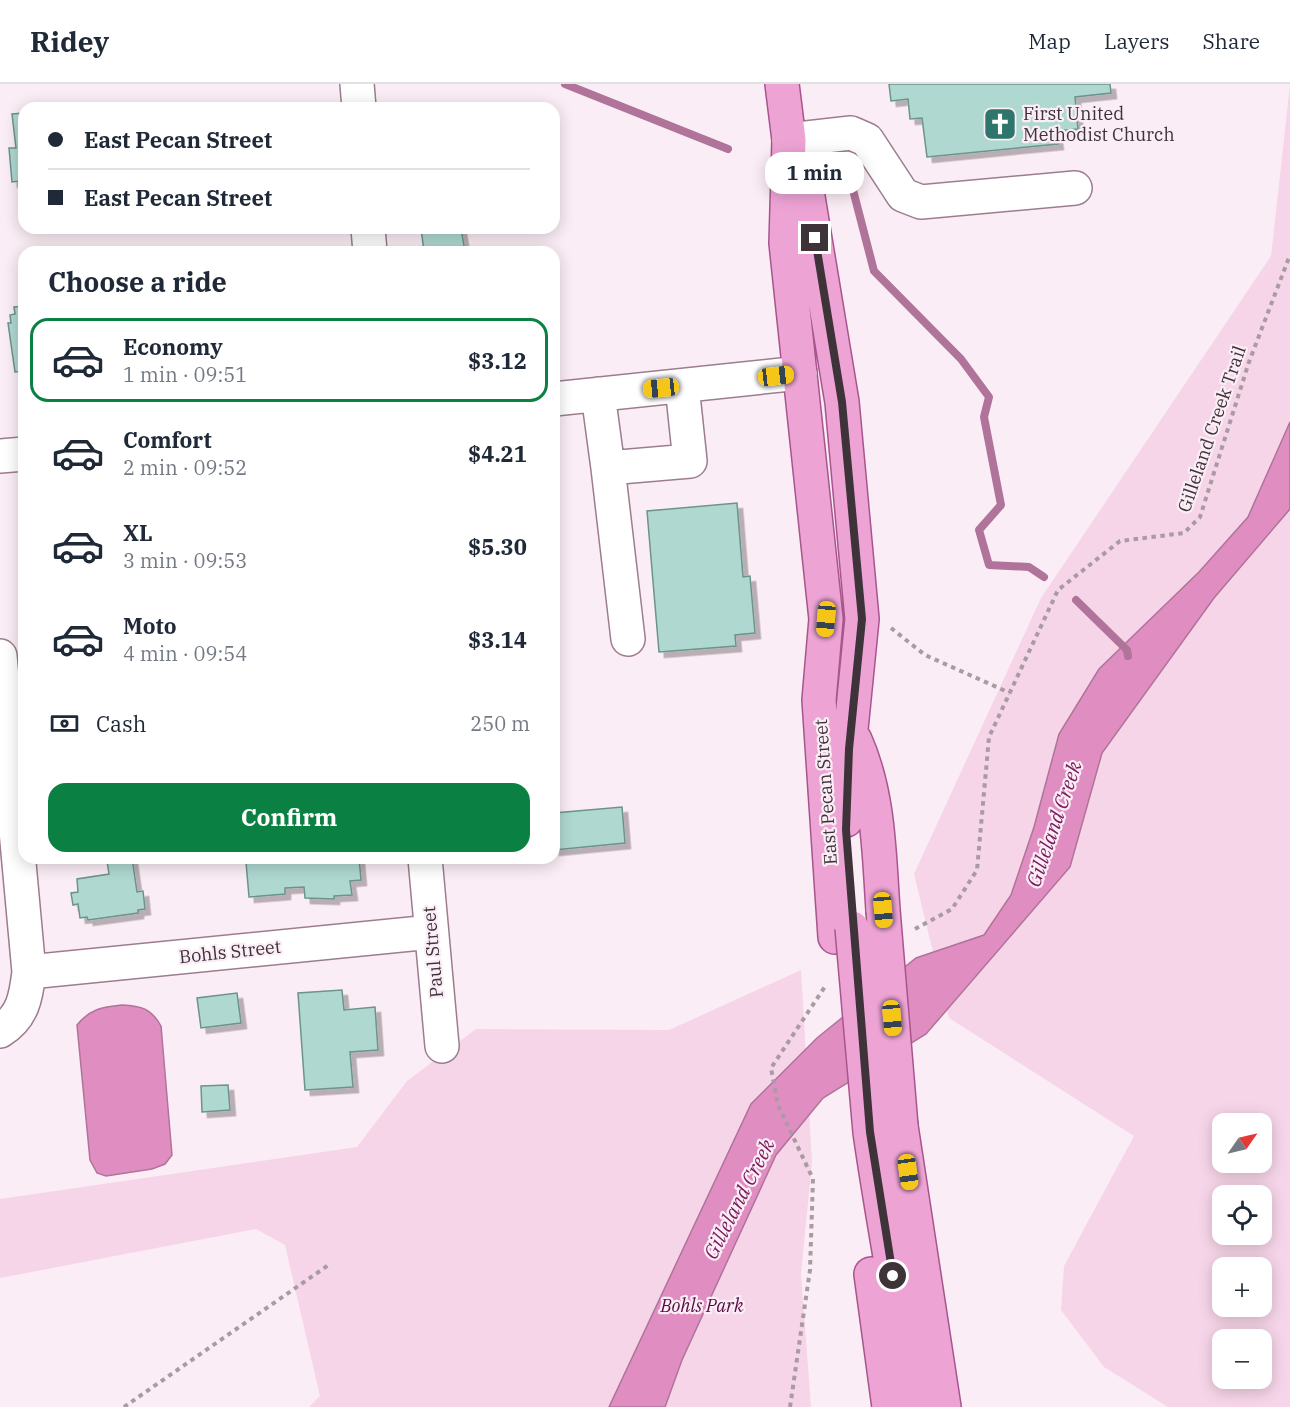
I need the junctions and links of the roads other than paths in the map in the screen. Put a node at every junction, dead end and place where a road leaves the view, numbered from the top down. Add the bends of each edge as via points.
1 (357, 84) edge
2 (782, 84) edge
3 (358, 102) edge
4 (789, 140) junction
5 (1075, 188) dead end
6 (800, 373) junction
7 (682, 386) junction
8 (598, 394) junction
9 (560, 398) edge
10 (18, 454) edge
11 (0, 456) edge
12 (608, 468) junction
13 (826, 619) junction
14 (628, 639) dead end
15 (0, 656) edge
16 (850, 729) junction
17 (18, 852) edge
18 (19, 864) edge
19 (426, 864) edge
20 (432, 932) junction
21 (844, 932) junction
22 (29, 972) junction
23 (0, 1031) edge
24 (442, 1046) dead end
25 (875, 1133) junction
26 (889, 1407) edge
27 (913, 1407) edge
28 (944, 1407) edge

1 - 3 street
2 - 4 main road, East Pecan Street
4 - 5 street via 850,133 867,140 903,195 921,202
4 - 6 main road, East Pecan Street via 786,243
4 - 16 main road, East Pecan Street via 807,191 842,402 862,619
6 - 7 street
6 - 13 main road, East Pecan Street
7 - 8 street
7 - 12 street via 690,461
8 - 9 street
8 - 12 street
10 - 11 street
12 - 14 street
13 - 16 main road
13 - 21 main road, East Pecan Street via 819,700
15 - 17 street
16 - 21 main road, East Pecan Street
16 - 25 main road, bridge via 868,769 883,910
18 - 22 street
19 - 20 street, Paul Street
20 - 22 street, Bohls Street
20 - 24 street, Paul Street
21 - 25 main road, East Pecan Street, bridge
22 - 23 street via 26,998 17,1018
25 - 26 main road, East Pecan Street
25 - 27 main road, East Pecan Street via 885,1236 905,1336
25 - 28 main road

